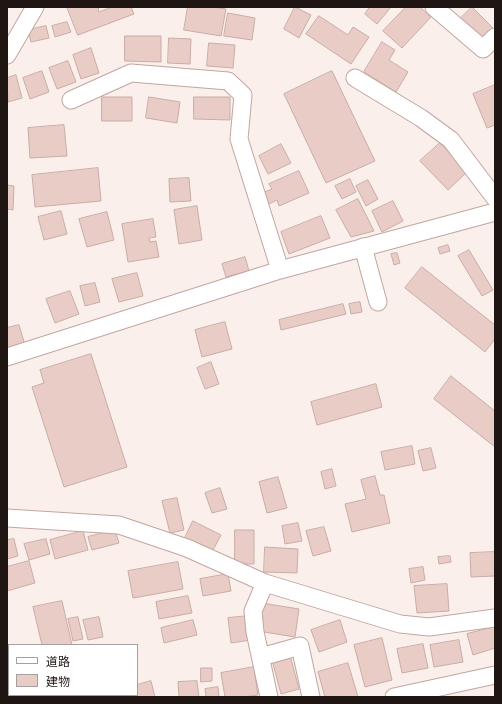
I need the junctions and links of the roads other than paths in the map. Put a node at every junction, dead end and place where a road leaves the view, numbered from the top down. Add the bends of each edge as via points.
1 (35, 7) edge
2 (434, 7) edge
3 (495, 37) edge
4 (7, 55) edge
5 (355, 78) dead end
6 (71, 100) dead end
7 (495, 198) edge
8 (495, 212) edge
9 (363, 247) junction
10 (280, 270) junction
11 (378, 302) dead end
12 (7, 357) edge
13 (7, 518) edge
14 (265, 583) junction
15 (495, 618) edge
16 (260, 657) junction
17 (495, 676) edge
18 (269, 697) edge
19 (311, 697) edge
20 (394, 697) edge

1 - 4 street
2 - 3 street via 482,49
5 - 7 street via 421,118 451,140
6 - 10 street via 131,73 228,81 243,95 239,139
8 - 9 street
9 - 10 street
9 - 11 street
10 - 12 street
13 - 14 street via 119,525 186,548
14 - 15 street via 400,624 428,627
14 - 16 street via 253,611
16 - 18 street
16 - 19 street via 300,646
17 - 20 street

